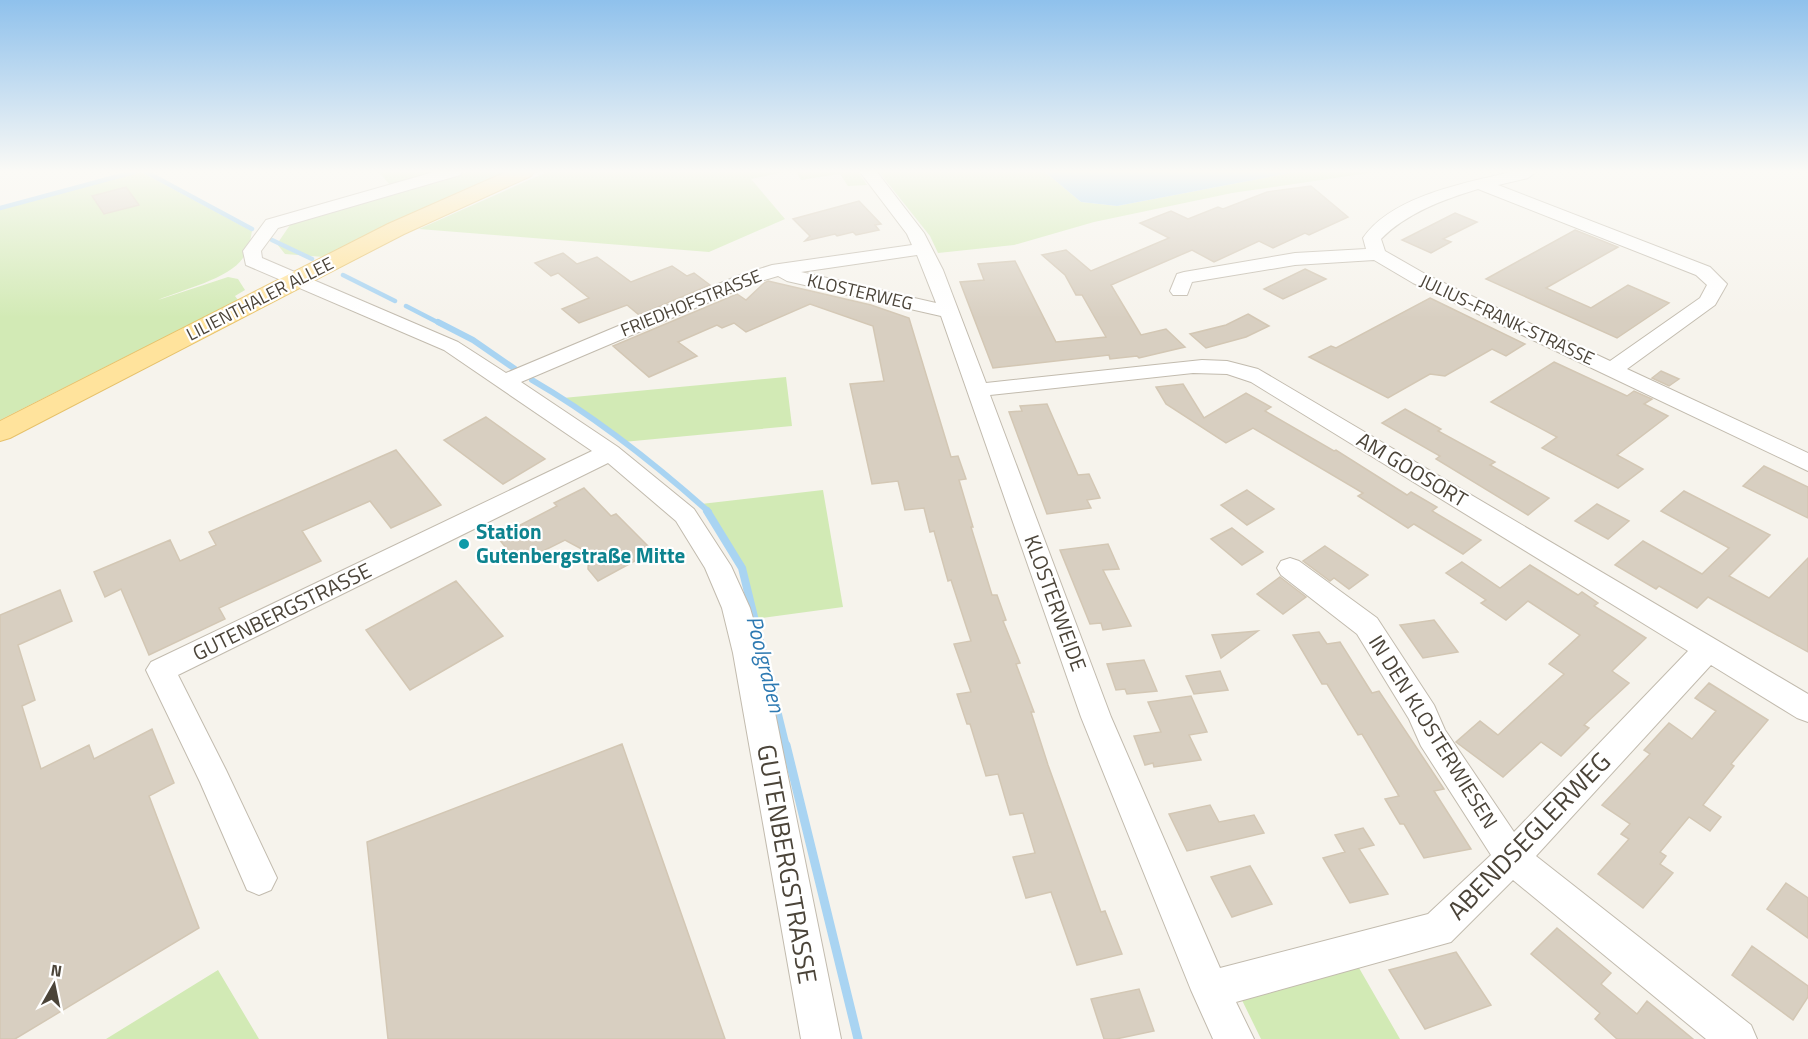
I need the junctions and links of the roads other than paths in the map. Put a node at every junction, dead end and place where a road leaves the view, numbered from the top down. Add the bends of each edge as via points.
1 (284, 220) edge
2 (415, 220) edge
3 (905, 220) edge
4 (1397, 220) edge
5 (1573, 220) edge
6 (923, 249) junction
7 (1377, 254) junction
8 (772, 271) junction
9 (298, 280) junction
10 (1180, 291) dead end
11 (949, 312) junction
12 (1612, 369) junction
13 (503, 382) junction
14 (978, 390) junction
15 (0, 432) edge
16 (610, 452) junction
17 (1808, 463) edge
18 (1290, 568) dead end
19 (1708, 649) junction
20 (1808, 709) edge
21 (1512, 858) junction
22 (259, 878) dead end
23 (1210, 990) junction
24 (820, 1039) edge
25 (1234, 1039) edge
26 (1737, 1039) edge

1 - 9 street, GUTENBERGSTRASSE via 272,224 252,251 253,261
2 - 9 main road, LILIENTHALER ALLEE
3 - 6 street, KLOSTERWEIDE
4 - 7 street via 1372,238
5 - 12 street via 1703,271 1717,284 1708,301
6 - 8 street, FRIEDHOFSTRASSE
6 - 11 street, KLOSTERWEIDE
7 - 10 street via 1295,259 1184,278
7 - 12 street, JULIUS-FRANK-STRASSE via 1420,279
8 - 11 street, KLOSTERWEG
8 - 13 street, FRIEDHOFSTRASSE
9 - 13 street, GUTENBERGSTRASSE via 435,338
9 - 15 main road, LILIENTHALER ALLEE
11 - 14 street, KLOSTERWEIDE
12 - 17 street, JULIUS-FRANK-STRASSE
13 - 16 street, GUTENBERGSTRASSE
14 - 19 street, AM GOOSORT via 1193,367 1238,368 1259,377
14 - 23 street, KLOSTERWEIDE via 1096,717
16 - 22 street, GUTENBERGSTRASSE via 161,670
16 - 24 street, GUTENBERGSTRASSE via 685,515 718,566 736,609 748,652
18 - 21 street, IN DEN KLOSTERWIESEN via 1367,626 1423,714 1432,737
19 - 20 street, AM GOOSORT
19 - 21 street, ABENDSEGLERWEG
21 - 23 street, ABENDSEGLERWEG via 1438,929
21 - 26 street, IN DEN KLOSTERWIESEN
23 - 25 street, KLOSTERWEIDE

